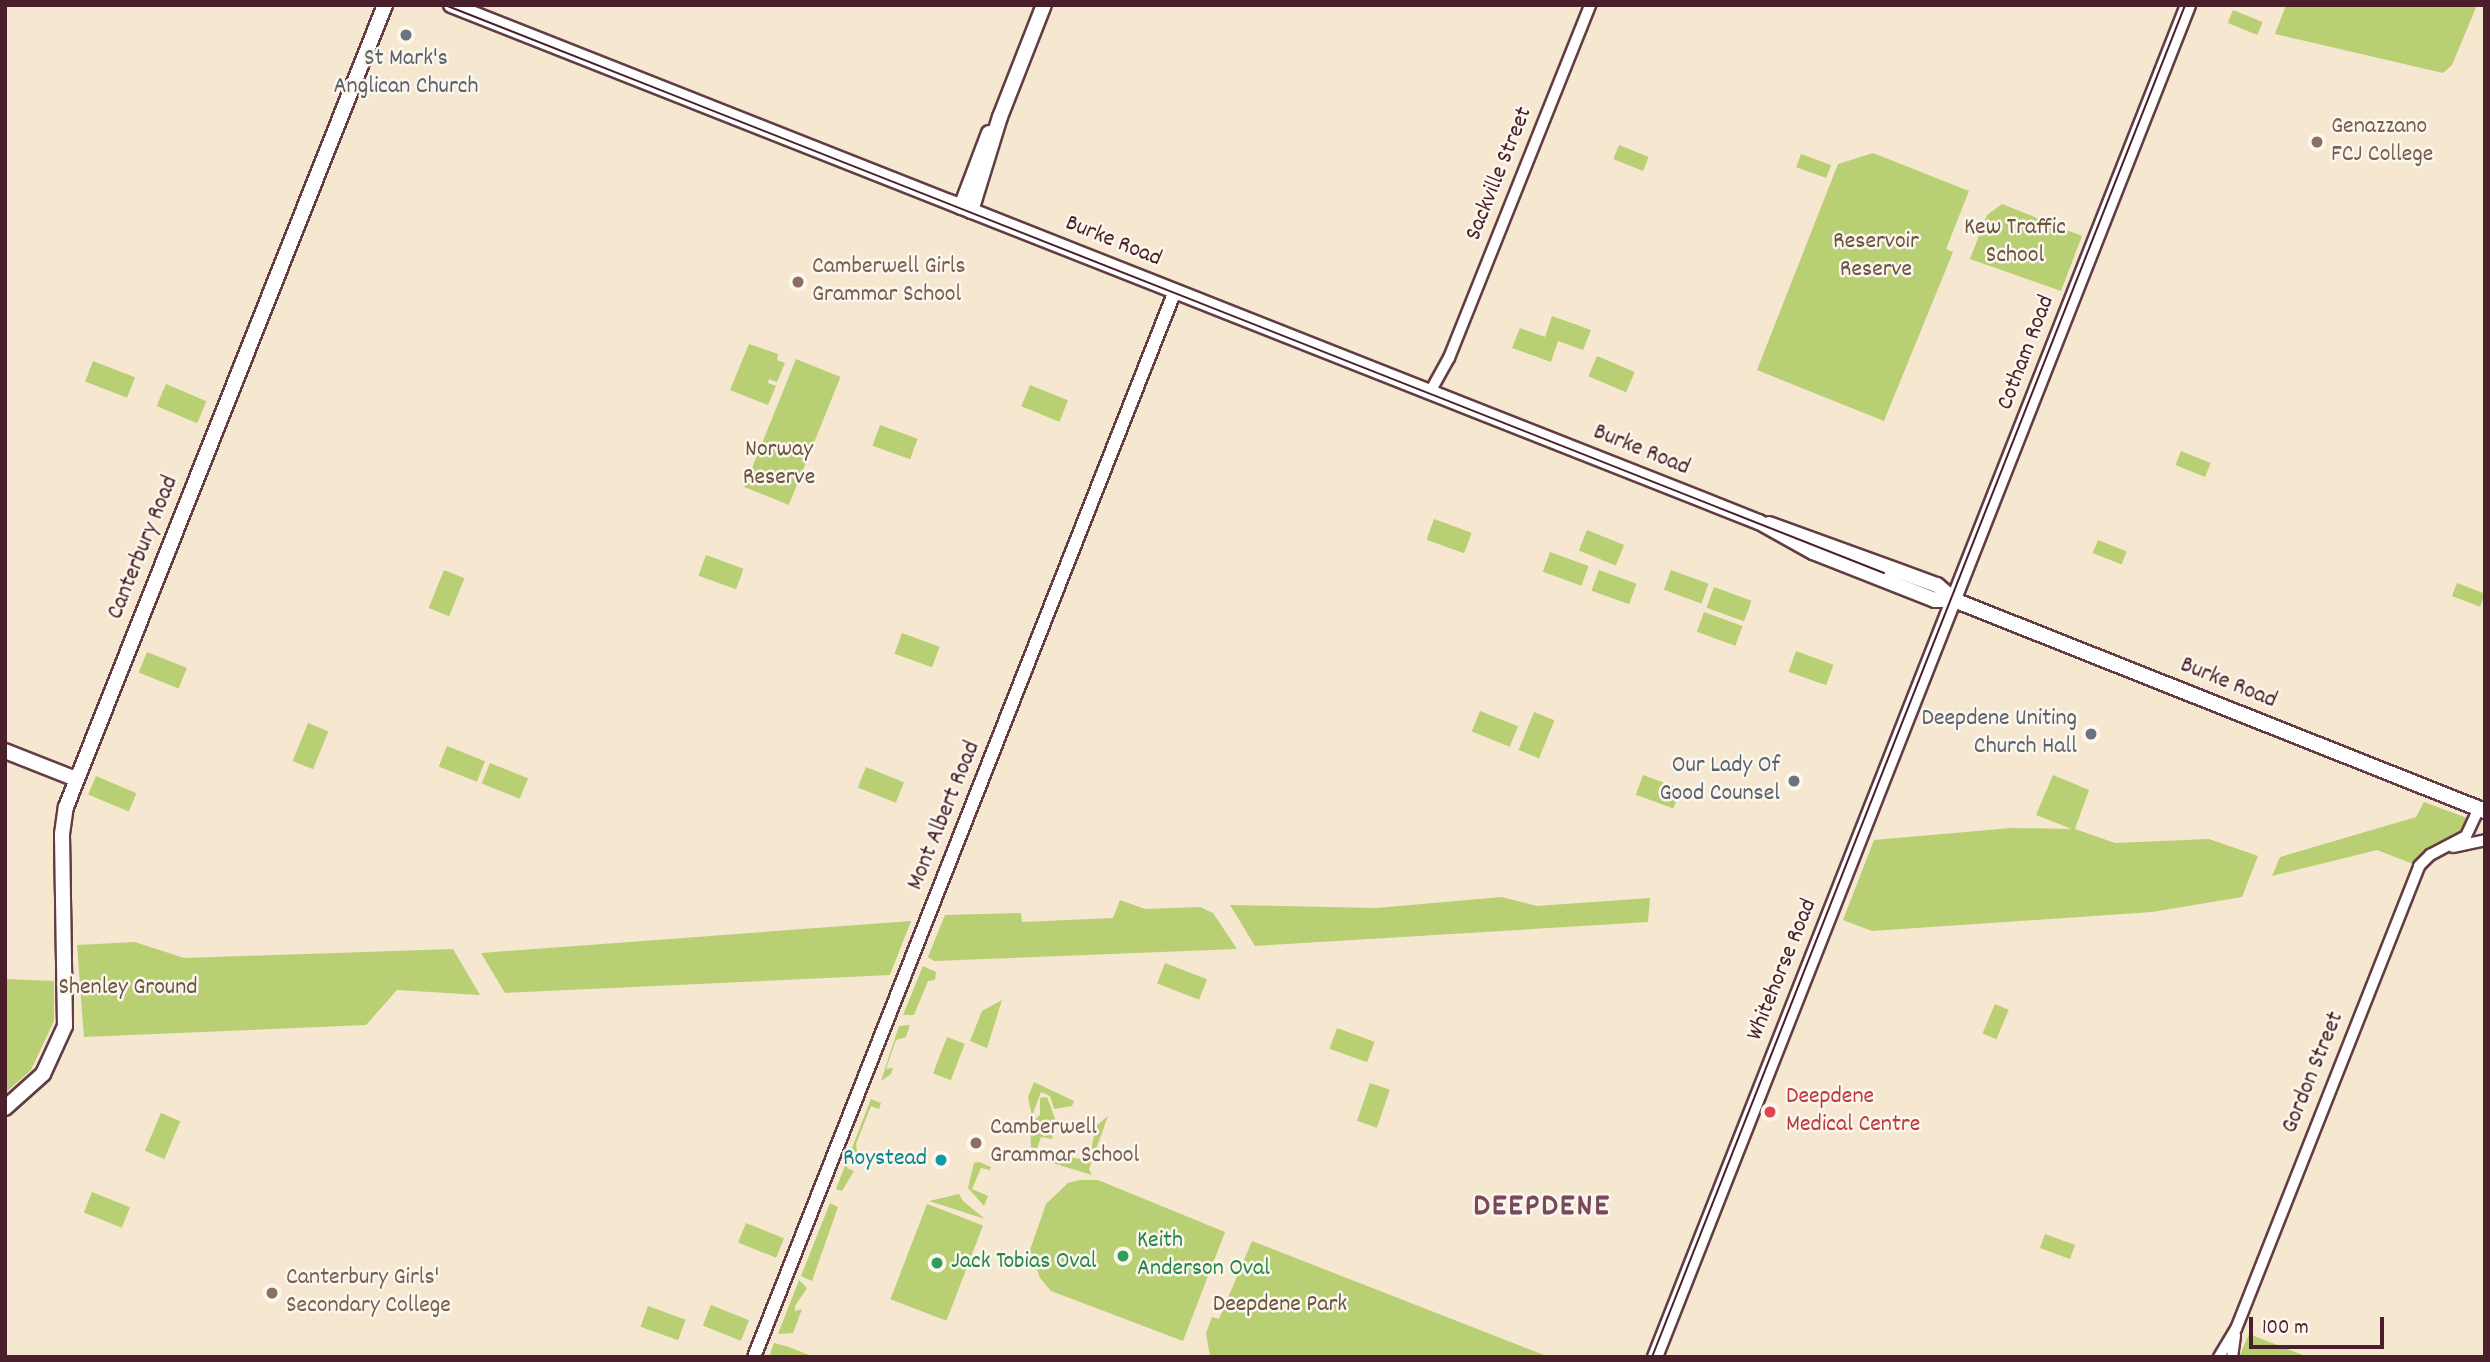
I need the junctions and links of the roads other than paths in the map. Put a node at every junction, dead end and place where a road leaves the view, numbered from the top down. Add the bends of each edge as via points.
1 (385, 5) edge
2 (451, 5) edge
3 (1044, 5) edge
4 (1590, 5) edge
5 (2188, 5) edge
6 (1000, 117) junction
7 (970, 180) junction
8 (929, 194) junction
9 (966, 209) junction
10 (1175, 291) junction
11 (1434, 394) junction
12 (1954, 600) junction
13 (5, 751) edge
14 (76, 779) junction
15 (2482, 809) edge
16 (2485, 840) edge
17 (2448, 847) junction
18 (5, 1108) edge
19 (2236, 1329) junction
20 (754, 1357) edge
21 (1655, 1357) edge
22 (2219, 1357) edge
23 (2232, 1357) edge

1 - 14 main road, Canterbury Road
2 - 8 main road, Burke Road
3 - 6 main road
4 - 11 street, Sackville Street
5 - 12 main road, Cotham Road
6 - 7 main road
6 - 9 main road
7 - 8 main road via 954,191
7 - 9 main road
8 - 9 main road, Burke Road
9 - 10 main road, Burke Road
10 - 11 main road, Burke Road
10 - 20 main road, Mont Albert Road
11 - 12 main road, Burke Road via 1759,522 1814,552 1935,600
12 - 15 main road, Burke Road
12 - 21 main road, Whitehorse Road
13 - 14 main road
14 - 18 main road, Canterbury Road via 62,834 67,1008 54,1058 35,1083
15 - 17 street, Gordon Street via 2466,836
16 - 17 street, Gordon Street
17 - 19 street, Gordon Street via 2419,866
19 - 22 street, Gordon Street
19 - 23 street, Gordon Street

